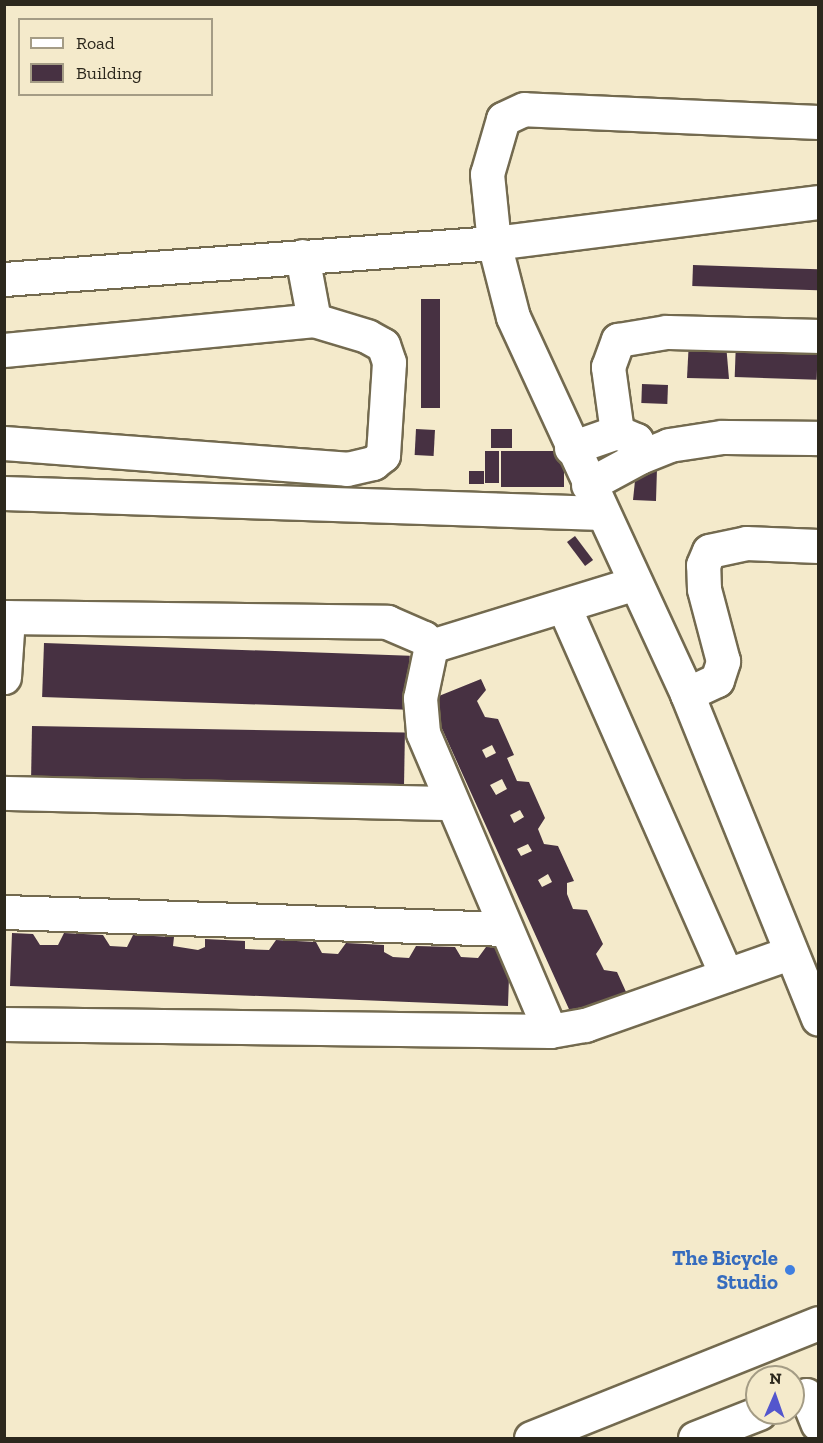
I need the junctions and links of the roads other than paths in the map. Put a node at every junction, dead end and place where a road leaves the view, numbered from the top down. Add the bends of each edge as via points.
1 (819, 122) edge
2 (819, 202) edge
3 (494, 243) junction
4 (302, 256) junction
5 (4, 279) edge
6 (314, 320) junction
7 (819, 336) edge
8 (4, 350) edge
9 (617, 432) junction
10 (819, 438) edge
11 (4, 443) edge
12 (571, 448) junction
13 (640, 457) junction
14 (4, 493) edge
15 (595, 499) junction
16 (819, 546) edge
17 (633, 584) junction
18 (564, 607) junction
19 (6, 617) edge
20 (431, 646) junction
21 (4, 677) edge
22 (687, 694) junction
23 (4, 793) edge
24 (449, 803) junction
25 (4, 912) edge
26 (505, 929) junction
27 (789, 953) junction
28 (726, 975) junction
29 (819, 1019) edge
30 (4, 1024) edge
31 (550, 1031) junction
32 (819, 1323) edge
33 (806, 1395) edge
34 (745, 1418) edge
35 (819, 1424) edge
36 (531, 1438) edge
37 (695, 1438) edge

1 - 3 street via 510,112 494,141 487,174
2 - 3 street
3 - 4 street
3 - 12 street via 513,317
4 - 5 street
4 - 6 street
6 - 8 street
6 - 11 street via 383,345 389,362 385,433 383,455 373,463 347,469
7 - 9 street via 666,332 618,340 608,367
9 - 12 street
9 - 13 street via 636,440
10 - 13 street via 722,437 669,445
12 - 15 street
13 - 15 street
14 - 15 street
15 - 17 street
16 - 22 street via 746,543 709,551 703,564 704,590 723,661 717,680
17 - 18 street
17 - 22 street
18 - 20 street
18 - 28 street
19 - 20 street via 387,622 408,626
19 - 21 street
20 - 24 street via 420,698 423,733
22 - 27 street
23 - 24 street
24 - 26 street
25 - 26 street
26 - 31 street
27 - 28 street
27 - 29 street
28 - 31 street via 585,1025
30 - 31 street
32 - 36 street
33 - 35 street
34 - 37 street

